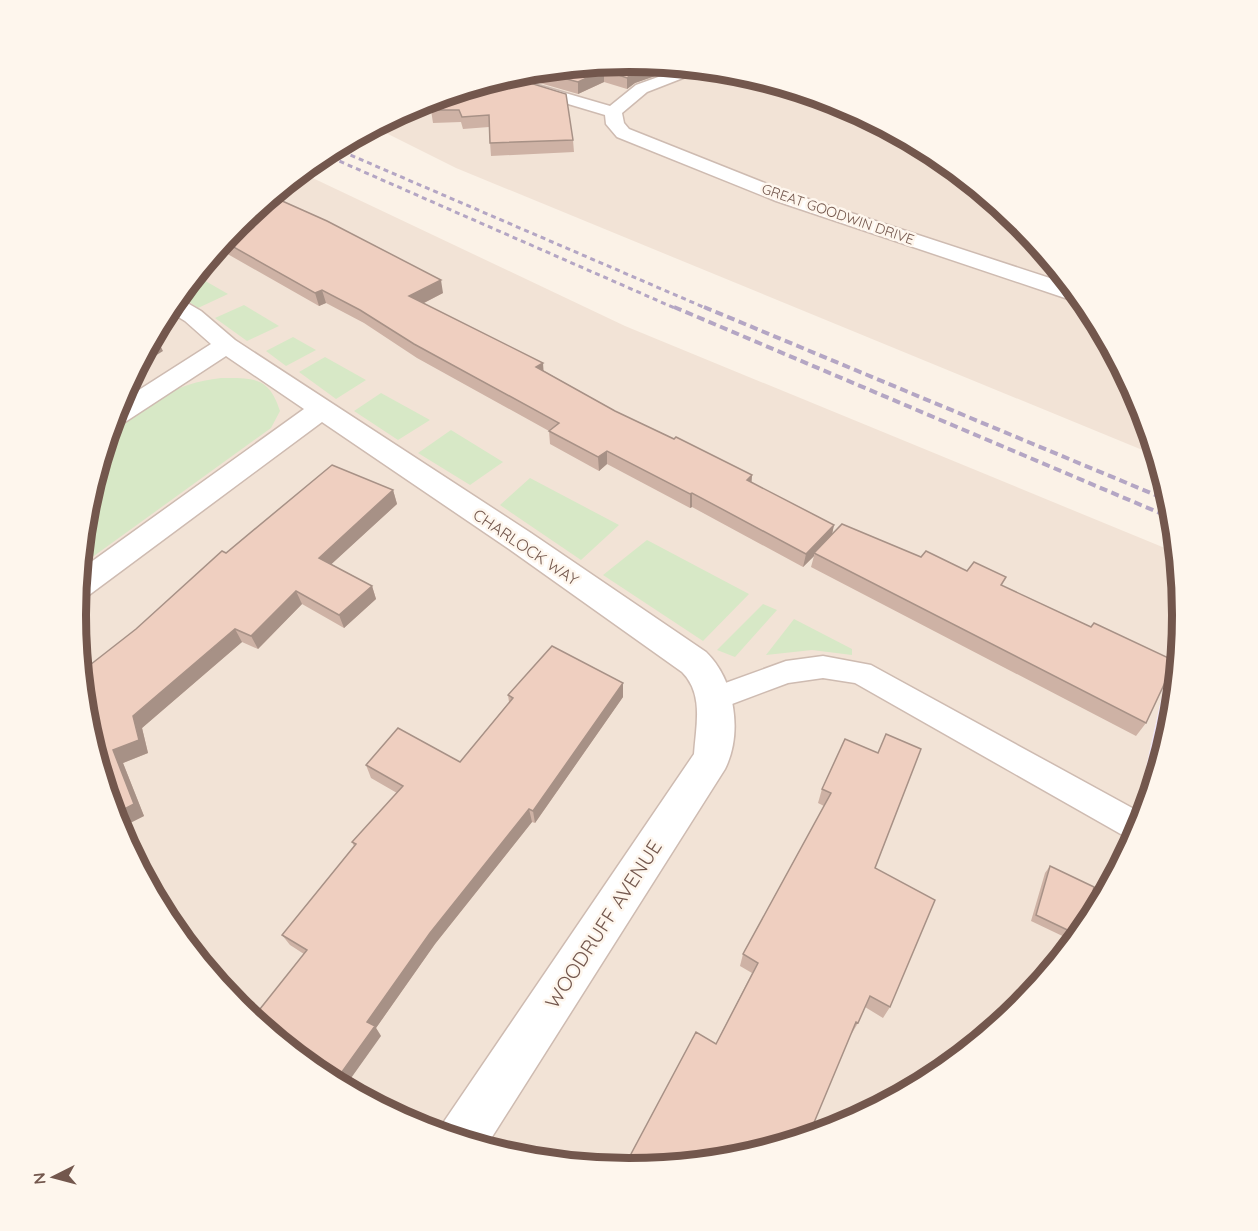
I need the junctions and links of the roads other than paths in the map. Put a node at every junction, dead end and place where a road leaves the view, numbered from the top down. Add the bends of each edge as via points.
1 (679, 75) edge
2 (517, 84) edge
3 (613, 112) junction
4 (1064, 290) edge
5 (181, 309) edge
6 (226, 345) junction
7 (126, 409) edge
8 (321, 410) junction
9 (87, 580) edge
10 (716, 698) junction
11 (1131, 824) edge
12 (466, 1134) edge

1 - 3 street via 624,98
2 - 3 street
3 - 4 street, GREAT GOODWIN DRIVE via 615,124 623,133 783,197
5 - 6 street, CHARLOCK WAY
6 - 7 street
6 - 8 street, CHARLOCK WAY
8 - 9 street
8 - 10 street, CHARLOCK WAY via 520,541 701,668
10 - 11 lane via 786,672 823,667 861,673
10 - 12 street, WOODRUFF AVENUE via 712,758

